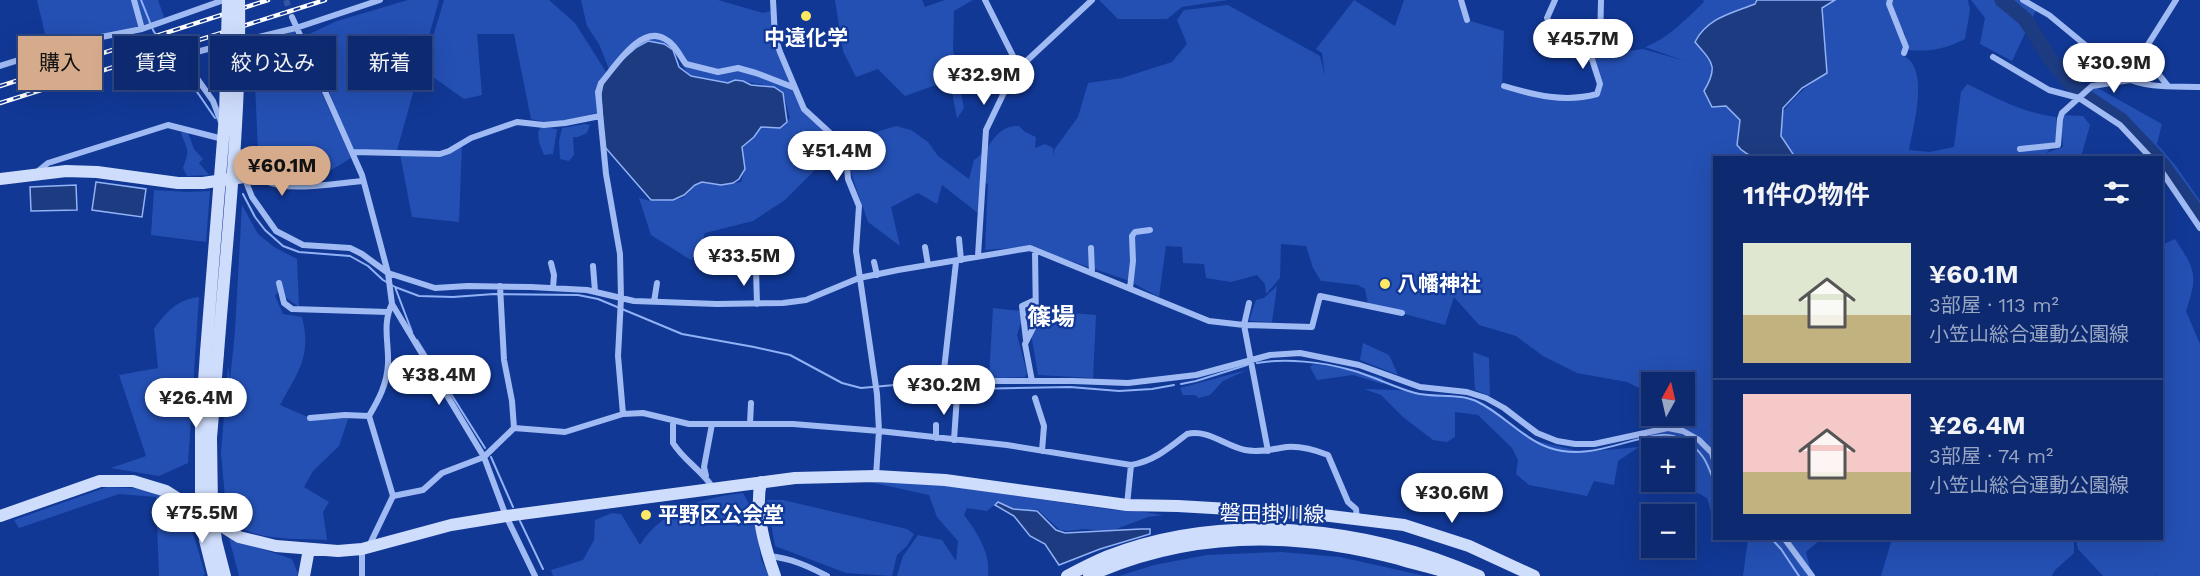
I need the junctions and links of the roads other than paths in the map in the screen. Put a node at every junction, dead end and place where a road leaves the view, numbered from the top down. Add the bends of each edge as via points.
1 (134, 0) edge
2 (226, 0) edge
3 (239, 0) edge
4 (380, 0) edge
5 (773, 0) edge
6 (985, 0) edge
7 (1092, 0) edge
8 (1461, 0) edge
9 (1555, 0) edge
10 (1601, 0) edge
11 (1890, 0) edge
12 (2023, 0) edge
13 (2176, 0) edge
14 (207, 3) edge
15 (292, 17) tunnel mouth
16 (1467, 20) dead end
17 (145, 28) junction
18 (296, 28) junction
19 (1590, 53) junction
20 (1904, 53) dead end
21 (1993, 57) dead end
22 (0, 66) edge
23 (1019, 68) junction
24 (2130, 80) junction
25 (1504, 86) dead end
26 (2168, 86) junction
27 (2200, 87) edge
28 (795, 88) junction
29 (2080, 97) junction
30 (600, 116) junction
31 (229, 140) junction
32 (2020, 149) dead end
33 (352, 152) junction
34 (2149, 156) edge
35 (2163, 173) edge
36 (33, 175) junction
37 (244, 177) junction
38 (0, 179) edge
39 (363, 182) junction
40 (2200, 228) edge
41 (1149, 230) dead end
42 (959, 239) dead end
43 (925, 247) dead end
44 (1091, 248) dead end
45 (1035, 250) junction
46 (978, 256) junction
47 (958, 261) junction
48 (874, 262) dead end
49 (550, 263) dead end
50 (928, 265) junction
51 (593, 266) dead end
52 (756, 269) dead end
53 (1092, 273) junction
54 (877, 274) junction
55 (389, 275) junction
56 (859, 278) junction
57 (279, 283) dead end
58 (657, 283) dead end
59 (500, 288) junction
60 (553, 288) junction
61 (1130, 288) junction
62 (595, 291) junction
63 (621, 298) junction
64 (1035, 300) junction
65 (654, 302) junction
66 (1249, 303) dead end
67 (392, 304) junction
68 (757, 304) junction
69 (388, 312) junction
70 (1402, 313) dead end
71 (1244, 325) junction
72 (1026, 341) junction
73 (212, 353) junction
74 (1251, 358) junction
75 (958, 381) junction
76 (1032, 381) junction
77 (1035, 398) dead end
78 (751, 403) dead end
79 (623, 414) junction
80 (369, 416) junction
81 (310, 418) dead end
82 (673, 421) junction
83 (712, 424) junction
84 (750, 424) junction
85 (936, 425) dead end
86 (514, 428) junction
87 (879, 431) junction
88 (936, 438) junction
89 (954, 440) junction
90 (1042, 451) junction
91 (1268, 451) junction
92 (1713, 456) edge
93 (484, 458) junction
94 (1131, 465) junction
95 (706, 476) junction
96 (876, 476) junction
97 (761, 482) junction
98 (713, 489) junction
99 (393, 496) junction
100 (1127, 506) junction
101 (0, 516) edge
102 (506, 516) junction
103 (1357, 519) junction
104 (1785, 540) edge
105 (366, 548) junction
106 (309, 549) junction
107 (768, 556) junction
108 (214, 576) edge
109 (225, 576) edge
110 (304, 576) edge
111 (362, 576) edge
112 (535, 576) edge
113 (775, 576) edge
114 (827, 576) edge
115 (1067, 576) edge
116 (1089, 576) edge
117 (1456, 576) edge
118 (1479, 576) edge
119 (1534, 576) edge
120 (1812, 576) edge

1 - 17 street
2 - 14 street
2 - 73 main road, bridge via 228,51
3 - 73 main road, bridge via 237,107
4 - 18 street
5 - 28 street via 775,37
6 - 23 street
7 - 23 street
8 - 16 street
9 - 19 street via 1547,18 1550,24
10 - 19 street via 1600,44
11 - 20 street via 1906,47
12 - 24 street via 2049,15
13 - 26 street via 2142,54
14 - 17 street
15 - 18 street
17 - 22 street via 76,42
18 - 31 street via 185,55 184,60 213,101
18 - 33 street
19 - 25 street via 1600,84 1597,94 1547,98
21 - 29 street via 2049,90
23 - 46 street via 986,130
24 - 26 street
24 - 29 street via 2090,88
26 - 27 street
28 - 30 street via 738,68 718,72 686,64 672,44 653,35 638,41 601,83
28 - 56 street via 804,110 842,144 846,153 848,179 859,206
29 - 32 street via 2062,112 2058,145
29 - 34 street via 2121,125
30 - 33 street via 544,125 517,122 471,138 441,154
30 - 63 street via 620,254
31 - 36 street via 168,125 48,164
31 - 37 street
31 - 39 street via 265,181 294,186
33 - 39 street
35 - 40 street
36 - 37 main road via 97,172 192,184
36 - 38 main road
37 - 55 street via 276,231 289,240 303,245 350,248
39 - 55 street
41 - 61 street via 1132,236
42 - 47 street
43 - 50 street
44 - 53 street
45 - 46 street
45 - 53 street
45 - 64 street
46 - 47 street
47 - 50 street
47 - 75 street via 943,379
48 - 54 street
49 - 60 street
50 - 54 street
51 - 62 street
52 - 68 street
53 - 61 street
54 - 56 street
55 - 59 street via 435,288
55 - 67 street
56 - 68 street via 806,300
56 - 87 street
57 - 69 street via 284,303 292,309
58 - 65 street
59 - 60 street
59 - 86 street via 504,360
60 - 62 street
61 - 71 street via 1209,321
62 - 63 street
63 - 65 street
63 - 79 street via 618,378
64 - 72 street via 1036,322
64 - 72 street via 1022,306
65 - 68 street
66 - 71 street
67 - 69 street
67 - 93 street
69 - 80 street via 384,389
70 - 71 street via 1320,296 1312,327
71 - 74 street
72 - 76 street
73 - 108 main road, bridge via 201,426 201,498
73 - 109 main road, bridge via 212,506
74 - 76 street via 1196,375 1160,380
74 - 91 street
74 - 92 street via 1300,353 1322,356 1420,387 1467,392 1486,398 1537,433 1557,441 1594,444 1668,428 1683,431 1699,440
75 - 76 street
75 - 89 street
77 - 90 street via 1044,426
78 - 84 street
79 - 82 street via 643,413
79 - 86 street via 565,432
80 - 81 street
80 - 99 street
82 - 83 street
82 - 95 street via 673,443
83 - 84 street
83 - 95 street via 704,467
84 - 87 street
85 - 88 street
86 - 93 street
87 - 88 street
87 - 96 street
88 - 89 street
89 - 90 street
90 - 94 street
91 - 94 street via 1243,450 1214,436 1192,433 1161,455
91 - 103 street via 1289,447 1328,455 1348,502 1356,509
93 - 99 street via 442,473 423,490
93 - 102 street
94 - 100 street
95 - 98 street
96 - 97 main road
96 - 100 main road via 945,480
97 - 98 main road
97 - 107 main road via 760,515
98 - 102 main road
99 - 105 street
100 - 103 main road via 1247,509
101 - 106 main road via 100,481 133,481 166,491 239,537
102 - 105 main road via 451,525
102 - 112 street
103 - 119 main road via 1404,525 1438,535
104 - 120 street
105 - 106 main road
105 - 111 street
106 - 110 main road
107 - 113 main road
107 - 114 street via 798,562
115 - 118 main road, 磐田掛川線 via 1107,556 1150,543 1198,533 1258,529 1313,532 1375,543
116 - 117 main road, 磐田掛川線 via 1141,555 1201,543 1285,539 1345,546

